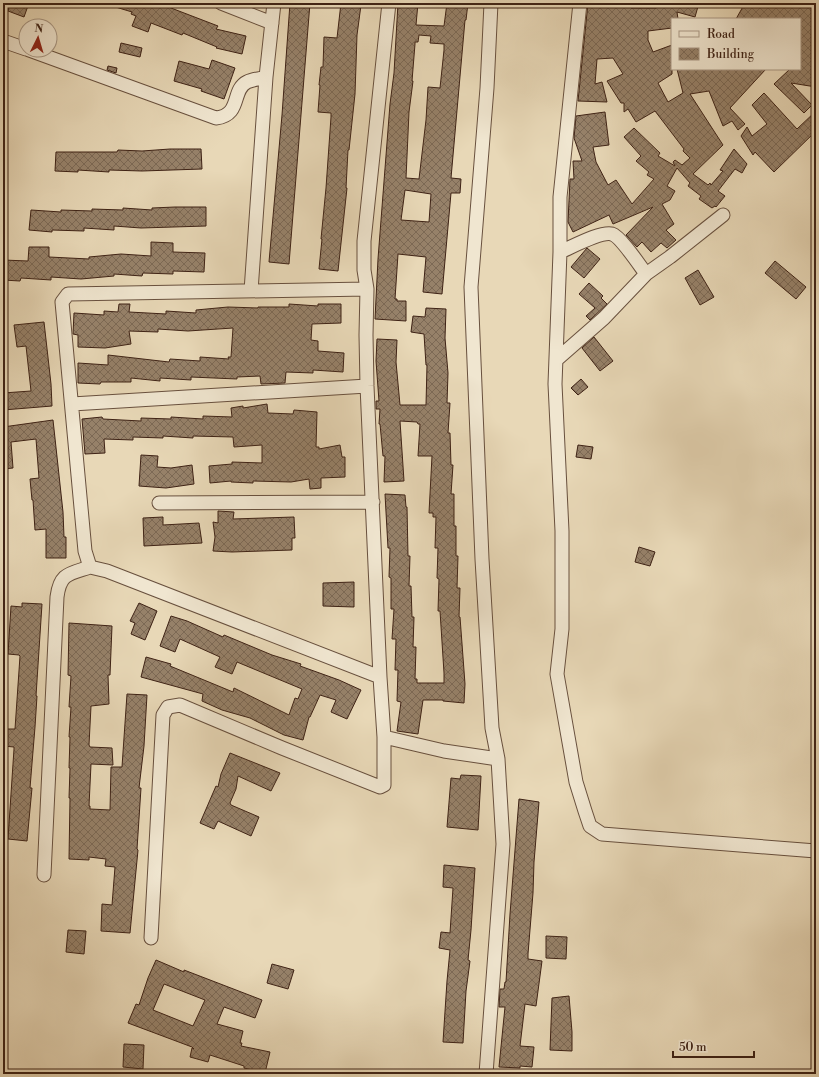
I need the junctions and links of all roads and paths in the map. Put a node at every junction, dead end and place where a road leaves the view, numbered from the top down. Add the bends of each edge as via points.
1 (221, 3) edge
2 (274, 3) edge
3 (389, 3) edge
4 (491, 3) edge
5 (580, 3) edge
6 (272, 23) junction
7 (3, 41) edge
8 (18, 47) edge
9 (49, 58) edge
10 (266, 77) junction
11 (723, 215) dead end
12 (560, 252) junction
13 (646, 274) junction
14 (367, 289) junction
15 (251, 291) junction
16 (556, 360) junction
17 (367, 386) junction
18 (72, 404) junction
19 (373, 502) junction
20 (159, 504) dead end
21 (90, 566) junction
22 (380, 677) junction
23 (384, 737) junction
24 (498, 759) junction
25 (816, 850) edge
26 (44, 875) dead end
27 (151, 938) dead end
28 (486, 1074) edge

1 - 6 street
2 - 6 street
3 - 14 street via 364,240
4 - 24 street via 471,287 482,566 492,728
5 - 12 street via 560,197
6 - 10 street
7 - 8 street
9 - 10 street via 216,118 230,113 242,86
10 - 15 street
11 - 13 street
12 - 13 street via 604,234 614,234
12 - 16 street
13 - 16 street via 604,318
14 - 15 street
14 - 17 street
15 - 18 street via 68,294 62,302
16 - 25 street via 554,384 562,531 562,629 557,674 576,782 590,826 602,834
17 - 18 street
17 - 19 street
18 - 21 street via 85,551
19 - 20 street
19 - 22 street
21 - 22 street
21 - 26 street via 67,575 58,585
22 - 23 street
23 - 24 street via 444,751
23 - 27 street via 384,785 380,787 180,705 168,707 163,715
24 - 28 street via 502,844

